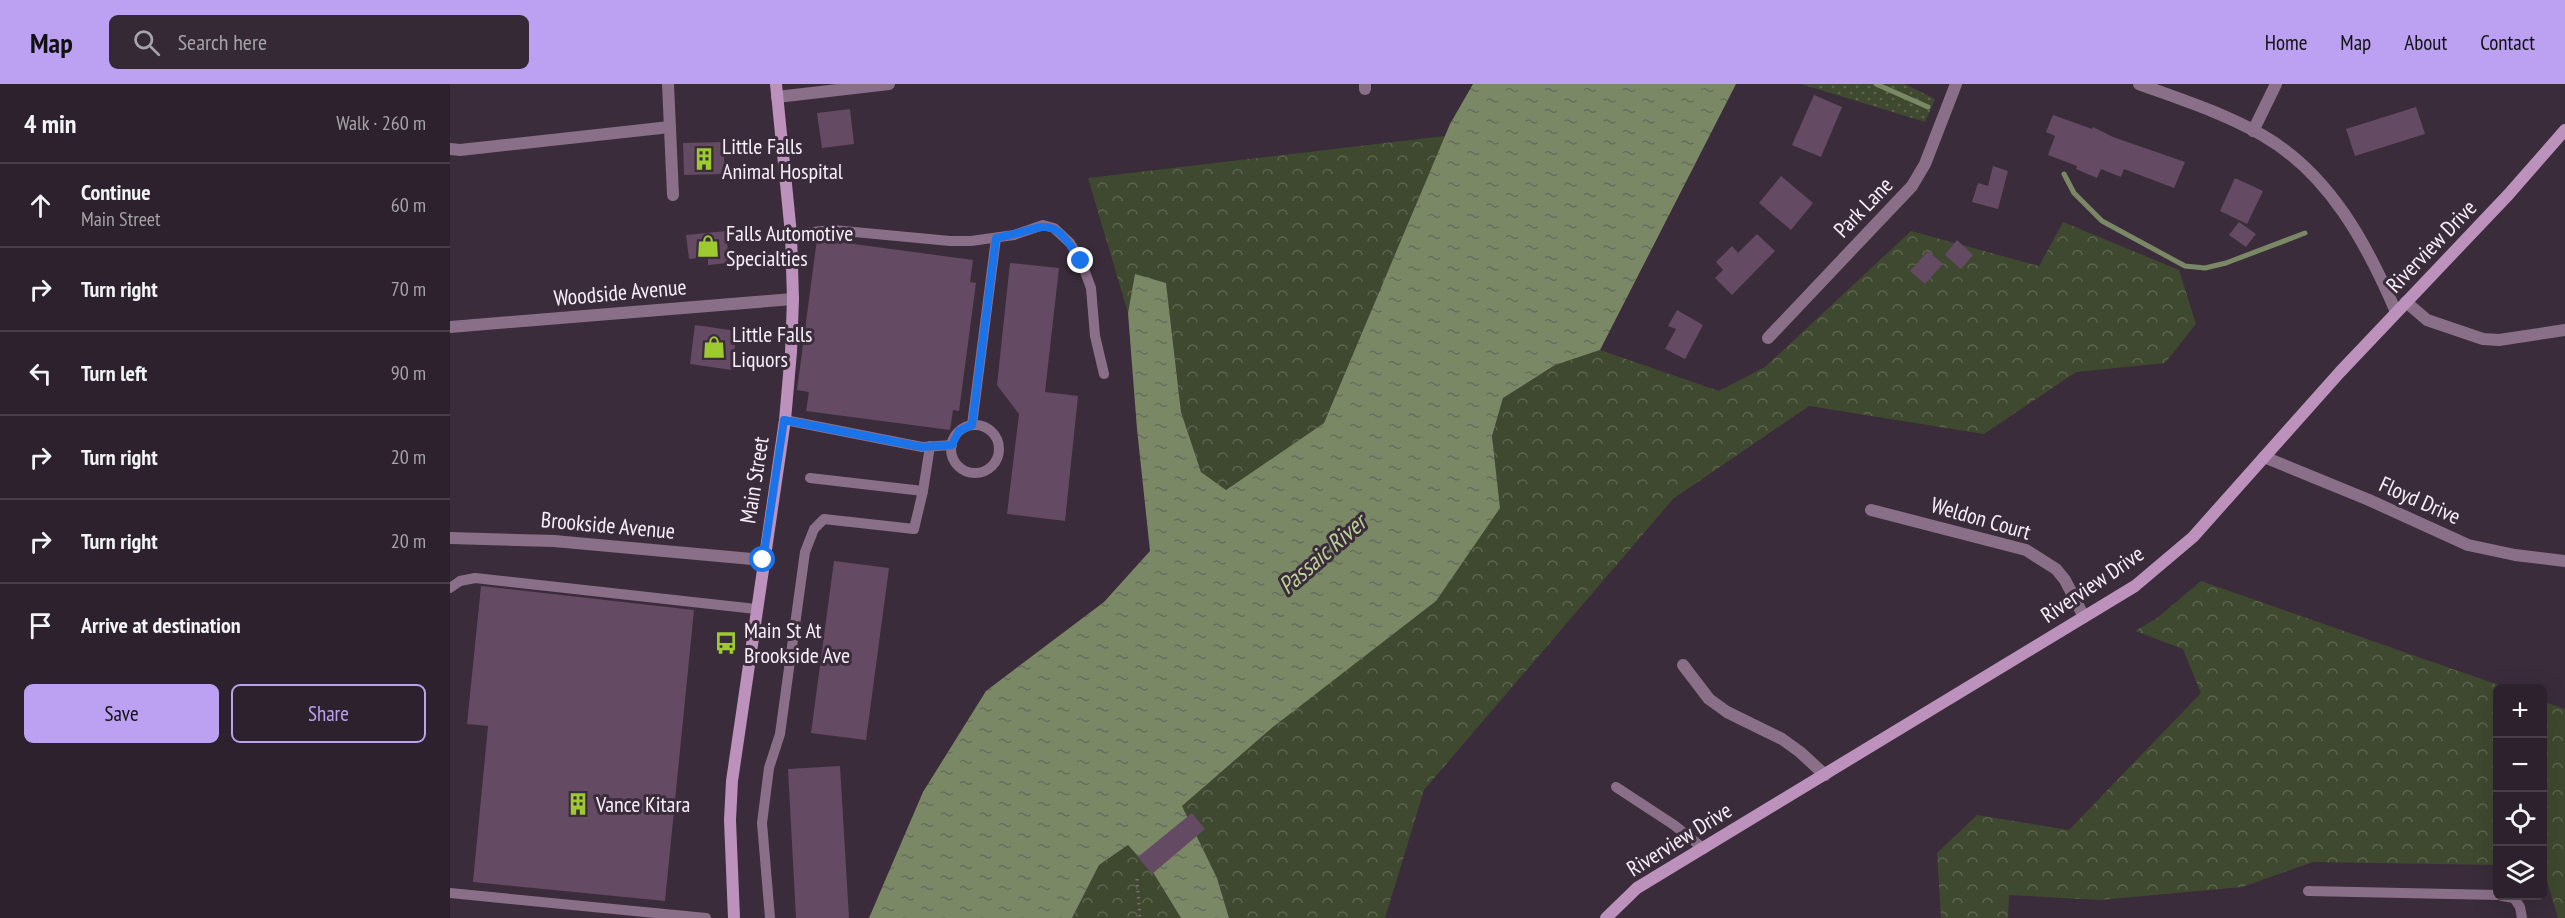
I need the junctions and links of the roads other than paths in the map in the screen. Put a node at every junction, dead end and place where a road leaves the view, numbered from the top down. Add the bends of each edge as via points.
1 (668, 84) edge
2 (889, 84) edge
3 (1956, 84) edge
4 (2139, 84) edge
5 (2276, 84) edge
6 (777, 90) edge
7 (670, 127) junction
8 (2565, 130) edge
9 (2253, 131) junction
10 (450, 149) edge
11 (673, 195) dead end
12 (790, 234) junction
13 (996, 238) junction
14 (793, 299) junction
15 (2406, 302) junction
16 (2396, 312) junction
17 (450, 327) edge
18 (2565, 330) edge
19 (1768, 338) dead end
20 (1104, 374) dead end
21 (784, 420) junction
22 (972, 425) junction
23 (952, 445) junction
24 (930, 446) junction
25 (2264, 457) junction
26 (810, 478) dead end
27 (923, 491) junction
28 (1871, 510) dead end
29 (450, 538) edge
30 (763, 560) junction
31 (2565, 561) edge
32 (450, 588) edge
33 (756, 609) junction
34 (2084, 617) junction
35 (1683, 665) dead end
36 (1825, 775) junction
37 (1617, 787) dead end
38 (1704, 849) junction
39 (2308, 891) dead end
40 (450, 893) edge
41 (2493, 895) edge
42 (2515, 900) edge
43 (706, 918) edge
44 (734, 918) edge
45 (770, 918) edge
46 (1606, 918) edge
47 (2522, 918) edge

1 - 7 street
2 - 6 street
3 - 19 street, Park Lane via 1925,164 1912,186
4 - 9 street
5 - 9 street
6 - 12 main road, Main Street
7 - 10 street
7 - 11 street
8 - 15 main road, Riverview Drive
9 - 16 street via 2282,149 2336,200 2379,271
12 - 13 lane via 832,230 950,242
12 - 14 main road, Main Street
13 - 20 lane via 1043,225 1054,228 1070,243 1091,288 1095,336
13 - 22 lane
14 - 17 street, Woodside Avenue
14 - 21 main road, Main Street
15 - 16 main road, Riverview Drive
15 - 18 street via 2427,320 2483,339
16 - 25 main road, Riverview Drive
21 - 24 lane
21 - 30 main road, Main Street
22 - 23 lane via 959,431
22 - 23 lane via 987,428 997,439 998,455 989,468 974,472 959,467
23 - 24 lane
24 - 27 lane
25 - 31 street, Floyd Drive via 2468,545
25 - 34 main road, Riverview Drive via 2193,537 2135,586
26 - 27 lane
27 - 45 lane via 914,529 824,519 814,529 805,552 782,722 762,823
28 - 34 street, Weldon Court via 2026,550 2056,569
29 - 30 street, Brookside Avenue via 554,541
30 - 33 main road, Main Street
32 - 33 lane via 475,578
33 - 44 main road, Main Street via 732,781
34 - 36 main road, Riverview Drive
35 - 36 street via 1708,699 1782,739
36 - 38 main road, Riverview Drive
37 - 38 lane
38 - 46 main road, Riverview Drive via 1637,888
39 - 41 lane
40 - 43 lane
42 - 47 lane

